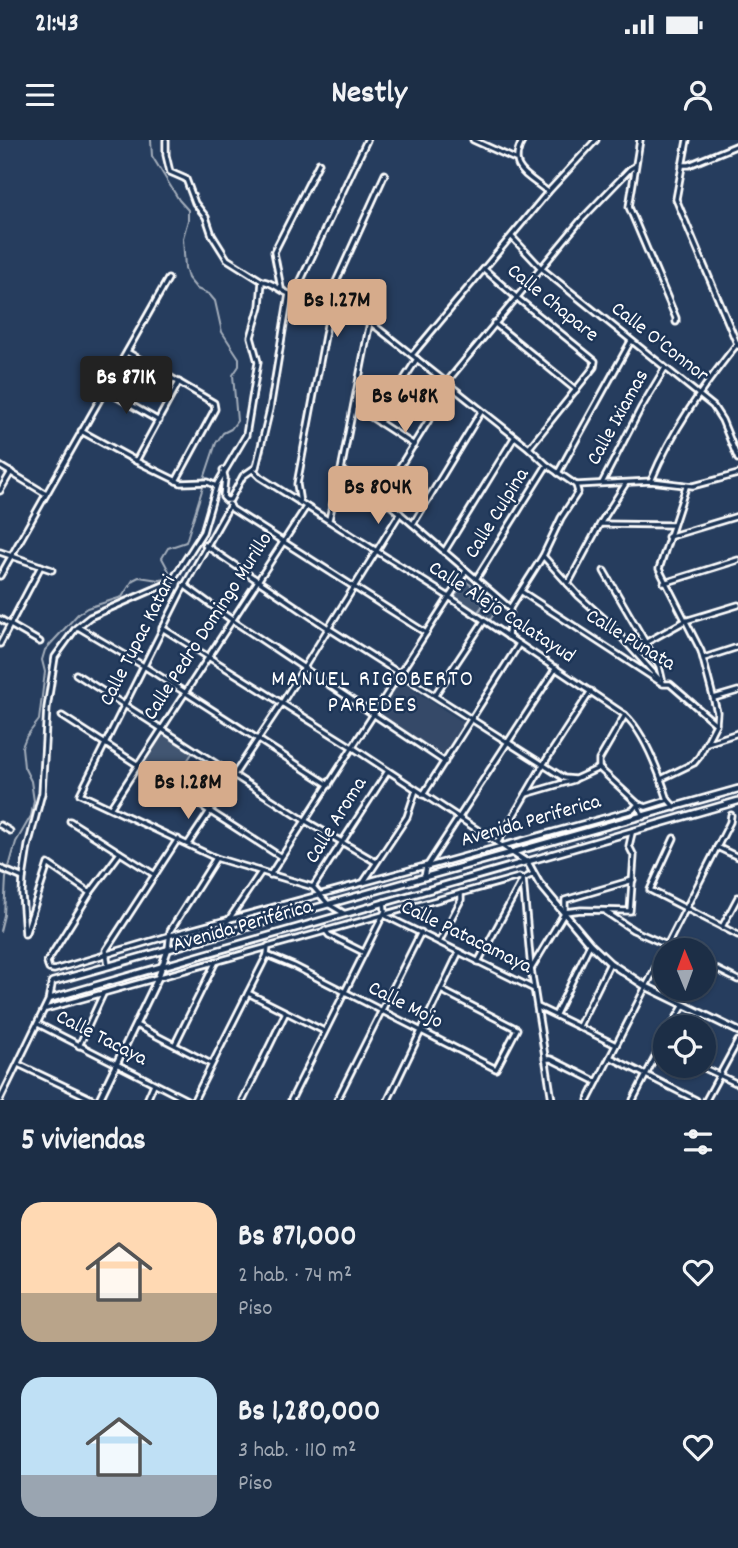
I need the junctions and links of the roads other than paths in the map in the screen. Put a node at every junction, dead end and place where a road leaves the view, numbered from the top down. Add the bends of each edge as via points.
1 (166, 140) edge
2 (368, 140) edge
3 (475, 140) edge
4 (523, 140) edge
5 (596, 140) edge
6 (640, 140) edge
7 (687, 140) edge
8 (738, 145) edge
9 (515, 159) junction
10 (319, 163) dead end
11 (682, 165) junction
12 (635, 166) junction
13 (385, 174) dead end
14 (548, 192) junction
15 (512, 237) junction
16 (541, 268) junction
17 (484, 269) junction
18 (168, 279) dead end
19 (262, 281) junction
20 (281, 290) junction
21 (291, 294) junction
22 (516, 298) junction
23 (330, 309) junction
24 (370, 322) junction
25 (676, 322) dead end
26 (494, 323) junction
27 (631, 341) junction
28 (738, 345) edge
29 (127, 352) junction
30 (412, 355) junction
31 (417, 359) junction
32 (665, 368) junction
33 (179, 382) junction
34 (448, 385) junction
35 (105, 390) junction
36 (576, 390) junction
37 (698, 394) junction
38 (353, 406) junction
39 (481, 412) junction
40 (159, 421) junction
41 (380, 423) junction
42 (80, 431) junction
43 (514, 438) junction
44 (414, 445) junction
45 (529, 448) junction
46 (738, 459) edge
47 (136, 461) junction
48 (547, 465) junction
49 (0, 466) edge
50 (223, 470) junction
51 (253, 470) junction
52 (341, 470) junction
53 (11, 472) junction
54 (558, 473) junction
55 (738, 474) edge
56 (176, 481) junction
57 (651, 481) junction
58 (602, 483) junction
59 (626, 483) junction
60 (216, 485) junction
61 (576, 485) junction
62 (686, 487) junction
63 (0, 491) edge
64 (46, 494) junction
65 (381, 497) junction
66 (229, 503) junction
67 (300, 503) junction
68 (306, 507) junction
69 (400, 513) junction
70 (738, 516) edge
71 (329, 519) junction
72 (413, 524) junction
73 (600, 524) junction
74 (672, 525) junction
75 (668, 537) junction
76 (282, 542) junction
77 (205, 545) junction
78 (377, 551) junction
79 (0, 552) edge
80 (444, 552) junction
81 (11, 555) junction
82 (543, 556) junction
83 (738, 560) edge
84 (41, 566) junction
85 (52, 570) dead end
86 (466, 571) junction
87 (604, 571) dead end
88 (0, 576) edge
89 (477, 579) junction
90 (256, 581) junction
91 (664, 583) junction
92 (568, 584) junction
93 (184, 585) junction
94 (354, 589) junction
95 (522, 592) junction
96 (449, 597) junction
97 (738, 605) edge
98 (510, 608) junction
99 (0, 619) edge
100 (232, 620) junction
101 (484, 621) junction
102 (685, 621) junction
103 (9, 625) junction
104 (78, 627) junction
105 (162, 628) junction
106 (328, 628) junction
107 (426, 633) junction
108 (508, 637) junction
109 (40, 642) dead end
110 (645, 643) junction
111 (0, 644) edge
112 (519, 644) junction
113 (738, 647) edge
114 (209, 657) junction
115 (704, 658) junction
116 (144, 666) junction
117 (304, 666) junction
118 (556, 668) junction
119 (400, 673) junction
120 (76, 674) dead end
121 (661, 682) junction
122 (591, 691) junction
123 (738, 691) edge
124 (185, 692) junction
125 (435, 696) junction
126 (714, 698) junction
127 (282, 703) junction
128 (124, 705) junction
129 (374, 714) junction
130 (625, 715) junction
131 (62, 716) dead end
132 (472, 719) junction
133 (716, 723) junction
134 (162, 729) junction
135 (738, 733) edge
136 (256, 740) junction
137 (508, 742) junction
138 (105, 743) junction
139 (708, 743) junction
140 (352, 747) junction
141 (444, 762) junction
142 (138, 764) junction
143 (543, 765) junction
144 (598, 768) junction
145 (388, 771) junction
146 (233, 775) junction
147 (575, 779) junction
148 (661, 779) junction
149 (328, 785) junction
150 (738, 789) edge
151 (416, 790) junction
152 (423, 794) junction
153 (526, 794) junction
154 (668, 800) junction
155 (738, 801) edge
156 (638, 804) junction
157 (111, 807) junction
158 (675, 808) junction
159 (209, 811) junction
160 (731, 815) dead end
161 (459, 817) junction
162 (643, 817) junction
163 (304, 820) junction
164 (70, 821) dead end
165 (0, 825) edge
166 (10, 831) dead end
167 (632, 833) junction
168 (674, 838) dead end
169 (178, 839) junction
170 (498, 842) junction
171 (341, 843) junction
172 (188, 844) junction
173 (504, 846) junction
174 (717, 847) junction
175 (120, 853) junction
176 (512, 853) junction
177 (281, 856) junction
178 (738, 857) edge
179 (216, 858) junction
180 (376, 862) junction
181 (528, 863) junction
182 (426, 866) junction
183 (2, 869) edge
184 (261, 872) junction
185 (535, 873) junction
186 (270, 874) junction
187 (155, 875) junction
188 (424, 877) junction
189 (23, 878) junction
190 (523, 879) junction
191 (633, 880) junction
192 (363, 883) junction
193 (313, 887) junction
194 (90, 893) junction
195 (461, 893) junction
196 (320, 896) junction
197 (738, 897) edge
198 (384, 902) junction
199 (328, 904) junction
200 (685, 908) junction
201 (565, 912) junction
202 (606, 912) junction
203 (345, 914) junction
204 (383, 915) junction
205 (228, 920) junction
206 (722, 927) junction
207 (325, 930) junction
208 (421, 932) junction
209 (219, 935) junction
210 (738, 935) edge
211 (168, 936) junction
212 (670, 938) edge
213 (653, 939) edge
214 (439, 942) junction
215 (590, 944) junction
216 (268, 946) junction
217 (168, 949) junction
218 (363, 952) junction
219 (459, 952) junction
220 (105, 955) junction
221 (267, 955) junction
222 (216, 961) junction
223 (478, 961) junction
224 (610, 963) junction
225 (108, 966) junction
226 (162, 967) junction
227 (531, 969) junction
228 (716, 969) edge
229 (653, 971) edge
230 (158, 978) junction
231 (738, 980) edge
232 (645, 986) junction
233 (534, 989) junction
234 (441, 990) junction
235 (248, 992) junction
236 (343, 992) junction
237 (104, 993) junction
238 (49, 999) junction
239 (684, 1005) junction
240 (538, 1007) junction
241 (46, 1009) junction
242 (286, 1012) junction
243 (381, 1012) junction
244 (556, 1015) junction
245 (678, 1015) edge
246 (38, 1024) junction
247 (136, 1025) junction
248 (579, 1026) junction
249 (324, 1031) junction
250 (738, 1031) edge
251 (421, 1032) junction
252 (738, 1041) edge
253 (175, 1044) junction
254 (616, 1045) junction
255 (79, 1046) junction
256 (610, 1057) junction
257 (545, 1059) junction
258 (18, 1064) junction
259 (212, 1064) junction
260 (653, 1064) edge
261 (116, 1065) junction
262 (646, 1076) junction
263 (718, 1076) junction
264 (597, 1082) junction
265 (154, 1084) junction
266 (738, 1084) edge
267 (0, 1100) edge
268 (97, 1100) edge
269 (147, 1100) edge
270 (187, 1100) edge
271 (194, 1100) edge
272 (243, 1100) edge
273 (291, 1100) edge
274 (337, 1100) edge
275 (388, 1100) edge
276 (552, 1100) edge
277 (588, 1100) edge
278 (634, 1100) edge
279 (696, 1100) edge
280 (706, 1100) edge

1 - 19 street via 170,172 186,179 226,259
2 - 21 street, Calle Tupac Katari
3 - 9 street
4 - 9 street
5 - 14 street
6 - 12 street
7 - 11 street
8 - 11 street
9 - 14 street
10 - 20 street via 274,252
11 - 28 street via 678,208
12 - 16 street via 580,220
12 - 25 street via 629,210
13 - 23 street via 330,295
14 - 15 street
15 - 16 street, Calle O'Connor
15 - 17 street
16 - 22 street
16 - 27 street, Calle O'Connor
17 - 22 street, Calle Chapare
17 - 30 street
18 - 29 street
19 - 20 street
19 - 50 street via 251,337 258,362 247,430
20 - 21 street
21 - 23 street
21 - 51 street, Calle Tupac Katari via 270,409
22 - 26 street
22 - 36 street, Calle Chapare via 593,358 595,365
23 - 24 street
23 - 67 street via 298,481
24 - 30 street
24 - 38 street
26 - 34 street
26 - 36 street
27 - 32 street, Calle O'Connor
27 - 54 street
28 - 37 street
29 - 33 street
29 - 35 street
30 - 31 street
31 - 34 street
31 - 41 street
32 - 37 street, Calle O'Connor
32 - 58 street, Calle Ixiamas
33 - 40 street
33 - 56 street via 212,401 215,409
34 - 39 street
34 - 44 street
35 - 40 street
35 - 42 street
36 - 45 street
37 - 46 street, Calle O'Connor via 716,411
37 - 57 street
38 - 41 street
38 - 52 street
39 - 43 street
39 - 72 street
40 - 47 street
41 - 44 street
42 - 47 street
42 - 64 street
43 - 45 street
43 - 80 street
44 - 65 street
45 - 48 street
47 - 56 street
48 - 54 street
48 - 89 street, Calle Culpina
49 - 53 street
50 - 60 street
50 - 66 street via 223,497
51 - 66 street, Calle Tupac Katari via 243,476
51 - 67 street, Calle Alejo Calatayud
52 - 65 street
52 - 71 street
53 - 63 street
53 - 64 street
54 - 61 street
55 - 62 street
56 - 60 street
57 - 59 street
57 - 62 street
58 - 59 street
58 - 61 street
59 - 73 street
60 - 104 street via 203,532 173,579 90,617
61 - 82 street via 578,492
62 - 74 street
64 - 81 street
65 - 69 street
66 - 76 street
66 - 77 street, Calle Tupac Katari
67 - 68 street, Calle Alejo Calatayud
68 - 71 street, Calle Alejo Calatayud
68 - 76 street, Calle Pedro Domingo Murillo
69 - 72 street
69 - 78 street
70 - 75 street
71 - 78 street, Calle Alejo Calatayud
72 - 80 street
73 - 74 street
73 - 92 street
74 - 75 street
75 - 91 street via 659,569
76 - 90 street, Calle Pedro Domingo Murillo
76 - 94 street
77 - 90 street
77 - 93 street, Calle Tupac Katari
78 - 94 street
78 - 96 street, Calle Alejo Calatayud
79 - 81 street
80 - 86 street
81 - 84 street
81 - 88 street
82 - 92 street
82 - 95 street
83 - 91 street
84 - 85 street
84 - 103 street
86 - 89 street
86 - 96 street
87 - 110 street
89 - 98 street
90 - 100 street, Calle Pedro Domingo Murillo
90 - 106 street
91 - 102 street
92 - 121 street
93 - 100 street
93 - 105 street, Calle Tupac Katari
94 - 106 street
94 - 107 street
95 - 98 street
95 - 121 street, Calle Punata
96 - 101 street, Calle Alejo Calatayud
96 - 107 street
97 - 102 street
98 - 108 street
99 - 103 street
100 - 114 street, Calle Pedro Domingo Murillo
100 - 117 street
101 - 108 street, Calle Alejo Calatayud
101 - 125 street
102 - 110 street
102 - 115 street
103 - 109 street
103 - 111 street
104 - 116 street
104 - 189 street via 58,651 52,671 42,793
105 - 114 street
105 - 116 street, Calle Tupac Katari
106 - 117 street
106 - 119 street
107 - 119 street
108 - 112 street, Calle Alejo Calatayud
110 - 121 street via 659,666
112 - 118 street, Calle Alejo Calatayud
112 - 132 street
113 - 115 street
114 - 124 street, Calle Pedro Domingo Murillo
114 - 127 street
115 - 126 street
116 - 124 street
116 - 128 street, Calle Tupac Katari
117 - 127 street
117 - 129 street
118 - 122 street, Calle Alejo Calatayud
118 - 137 street
119 - 125 street
119 - 129 street
120 - 128 street
121 - 133 street, Calle Punata via 676,688
122 - 130 street, Calle Alejo Calatayud
122 - 143 street
123 - 126 street
124 - 134 street, Calle Pedro Domingo Murillo
124 - 136 street
125 - 132 street
126 - 133 street
127 - 136 street
127 - 140 street
128 - 134 street
128 - 138 street, Calle Tupac Katari
129 - 140 street
129 - 141 street
130 - 144 street
130 - 148 street via 633,722
131 - 138 street
132 - 137 street
132 - 141 street
133 - 139 street
134 - 142 street, Calle Pedro Domingo Murillo
134 - 146 street
135 - 139 street
136 - 146 street
136 - 149 street
137 - 143 street
137 - 161 street
138 - 142 street
138 - 157 street, Calle Tupac Katari via 80,794
139 - 148 street via 694,763
140 - 145 street
140 - 149 street
141 - 152 street
142 - 157 street, Calle Pedro Domingo Murillo
142 - 159 street
143 - 147 street
143 - 153 street
144 - 147 street
144 - 156 street
145 - 151 street
145 - 171 street, Calle Aroma
146 - 159 street
146 - 163 street
147 - 153 street
148 - 154 street
149 - 163 street
150 - 158 street
151 - 152 street
151 - 180 street via 407,817
152 - 161 street
153 - 170 street
154 - 156 street, Avenida Periferica via 646,807
154 - 158 street
155 - 167 street, Avenida Periférica
156 - 162 street
156 - 173 street, Avenida Periferica via 633,810
157 - 169 street
158 - 162 street
159 - 172 street
159 - 177 street
160 - 174 street
161 - 170 street
161 - 182 street
162 - 176 street
163 - 171 street
163 - 177 street
164 - 175 street
165 - 166 street
167 - 181 street, Avenida Periférica
167 - 191 street
168 - 200 street via 650,890
169 - 172 street
169 - 187 street
170 - 173 street
171 - 180 street
171 - 193 street, Calle Aroma
172 - 179 street
173 - 176 street
173 - 182 street, Avenida Periferica
174 - 178 street
174 - 200 street
175 - 187 street
175 - 194 street
176 - 181 street
176 - 188 street, Avenida Periférica
177 - 186 street
179 - 184 street
179 - 211 street
180 - 192 street
181 - 185 street
181 - 198 street, Avenida Periférica
182 - 188 street
182 - 192 street, Avenida Periferica
183 - 189 street
184 - 186 street
184 - 205 street
185 - 190 street
185 - 201 street
186 - 193 street
187 - 220 street
188 - 199 street, Avenida Periférica
189 - 194 street via 25,934 48,864
190 - 195 street
190 - 223 street
190 - 227 street
191 - 201 street via 565,900
191 - 202 street via 630,911
192 - 196 street, Avenida Periferica
193 - 196 street
194 - 220 street, Avenida Periferica via 47,962 54,970
195 - 204 street
195 - 214 street
196 - 199 street
196 - 205 street, Avenida Periferica
197 - 206 street
198 - 203 street, Avenida Periférica
198 - 204 street
199 - 203 street
199 - 209 street, Avenida Periférica
200 - 206 street
200 - 212 street
201 - 202 street
201 - 215 street
201 - 227 street
202 - 213 street
203 - 226 street, Avenida Periférica
204 - 207 street
204 - 208 street, Calle Patacamaya
204 - 218 street
205 - 209 street
205 - 211 street, Avenida Periferica
206 - 210 street
207 - 216 street
207 - 218 street
208 - 214 street, Calle Patacamaya
208 - 243 street
209 - 217 street, Avenida Periférica
211 - 217 street
211 - 220 street, Avenida Periferica
214 - 219 street, Calle Patacamaya
215 - 224 street
215 - 244 street
216 - 221 street
216 - 222 street
217 - 225 street, Avenida Periférica
217 - 226 street
218 - 236 street
219 - 223 street, Calle Patacamaya
219 - 234 street
220 - 225 street
221 - 235 street
221 - 236 street, Calle Mojo
222 - 230 street
222 - 253 street
223 - 233 street, Calle Patacamaya
224 - 232 street
224 - 248 street
225 - 238 street, Avenida Periférica via 52,982
226 - 230 street
226 - 238 street, Avenida Periférica
227 - 233 street
228 - 231 street
229 - 232 street
230 - 237 street
230 - 247 street
232 - 239 street
232 - 254 street
233 - 240 street
234 - 251 street
234 - 251 street, Calle Mojo via 517,1029 496,1069
235 - 242 street
235 - 259 street
236 - 243 street, Calle Mojo
236 - 249 street
237 - 241 street
237 - 255 street
238 - 241 street
239 - 245 street
239 - 250 street
240 - 244 street
240 - 257 street
241 - 246 street
242 - 249 street
242 - 272 street
243 - 251 street, Calle Mojo
243 - 274 street
244 - 248 street
246 - 255 street, Calle Tacaya
246 - 258 street
247 - 253 street
247 - 261 street
248 - 254 street
249 - 273 street
251 - 275 street
252 - 263 street
253 - 259 street
254 - 256 street
255 - 261 street, Calle Tacaya
256 - 262 street
256 - 264 street
257 - 264 street
257 - 276 street
258 - 267 street
258 - 268 street
259 - 271 street
260 - 262 street
261 - 265 street, Calle Tacaya
261 - 268 street
262 - 278 street
262 - 279 street
263 - 266 street
263 - 280 street
264 - 277 street
265 - 269 street
265 - 270 street, Calle Tacaya

